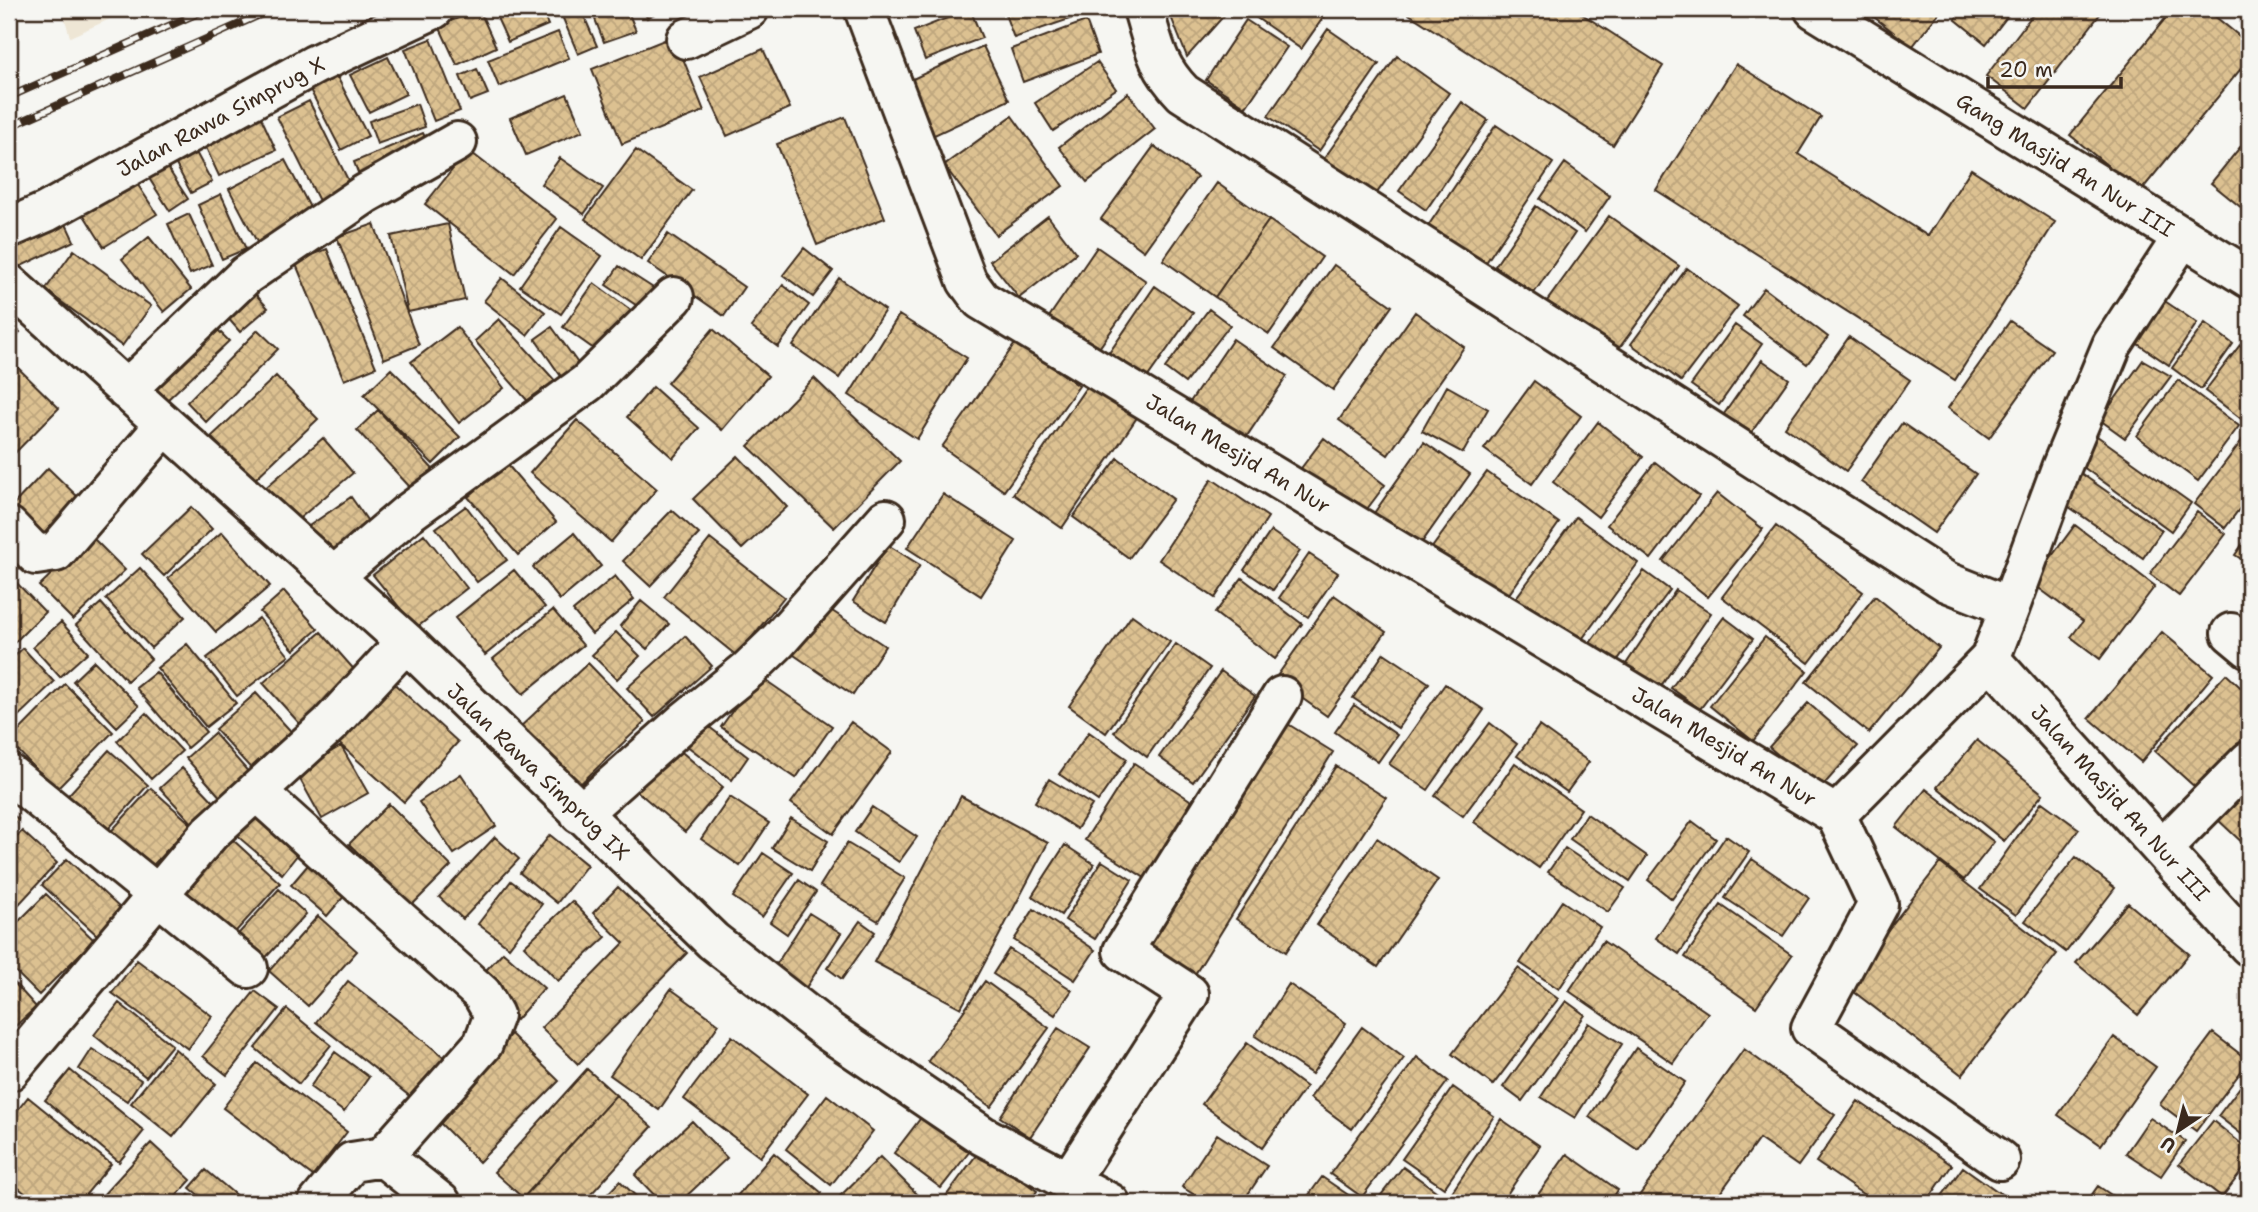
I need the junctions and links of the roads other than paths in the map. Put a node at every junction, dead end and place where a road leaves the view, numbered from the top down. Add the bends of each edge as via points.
1 (434, 9) edge
2 (749, 9) edge
3 (864, 9) edge
4 (1143, 9) edge
5 (1814, 9) edge
6 (686, 39) dead end
7 (457, 142) dead end
8 (9, 228) edge
9 (2182, 238) junction
10 (2249, 278) edge
11 (9, 284) edge
12 (674, 297) dead end
13 (126, 390) junction
14 (165, 425) junction
15 (886, 519) dead end
16 (9, 527) edge
17 (333, 577) junction
18 (2010, 607) junction
19 (406, 642) junction
20 (1990, 659) junction
21 (1282, 696) dead end
22 (2249, 761) edge
23 (9, 774) edge
24 (256, 791) junction
25 (580, 814) junction
26 (1836, 815) junction
27 (2162, 849) junction
28 (157, 894) junction
29 (2249, 946) edge
30 (247, 968) dead end
31 (9, 1071) edge
32 (383, 1157) junction
33 (2000, 1160) dead end
34 (1069, 1181) junction
35 (318, 1203) edge
36 (441, 1203) edge
37 (1110, 1203) edge

1 - 8 street, Jalan Rawa Simprug X via 314,65
2 - 6 street
3 - 26 street, Jalan Mesjid An Nur via 967,281 981,300
4 - 18 street via 1159,61 1183,93 1947,582
5 - 9 street, Gang Masjid An Nur III
7 - 13 street via 365,194 246,275
9 - 10 street
9 - 18 street, Gang Masjid An Nur III via 2112,345
11 - 13 street, Jalan Rawa Simprug IX
12 - 17 street via 587,383 407,514
13 - 14 street, Jalan Rawa Simprug IX
14 - 16 street via 56,552 36,555
14 - 17 street, Jalan Rawa Simprug IX
15 - 25 street via 749,669
17 - 19 street, Jalan Rawa Simprug IX
18 - 20 street, Jalan Mesjid An Nur
19 - 24 street via 330,724
19 - 25 street, Jalan Rawa Simprug IX
20 - 26 street, Jalan Mesjid An Nur
20 - 27 street, Jalan Masjid An Nur III
21 - 34 street via 1123,951 1189,994
22 - 27 street
23 - 28 street
24 - 28 street via 210,833
24 - 32 street via 482,994 494,1015 483,1044
25 - 34 street, Jalan Rawa Simprug IX via 713,941 828,1031 994,1141
26 - 33 street via 1878,905 1811,1028
27 - 29 street, Jalan Masjid An Nur III
28 - 30 street
28 - 31 street
32 - 35 street via 352,1162
32 - 36 street
34 - 37 street, Jalan Rawa Simprug IX

